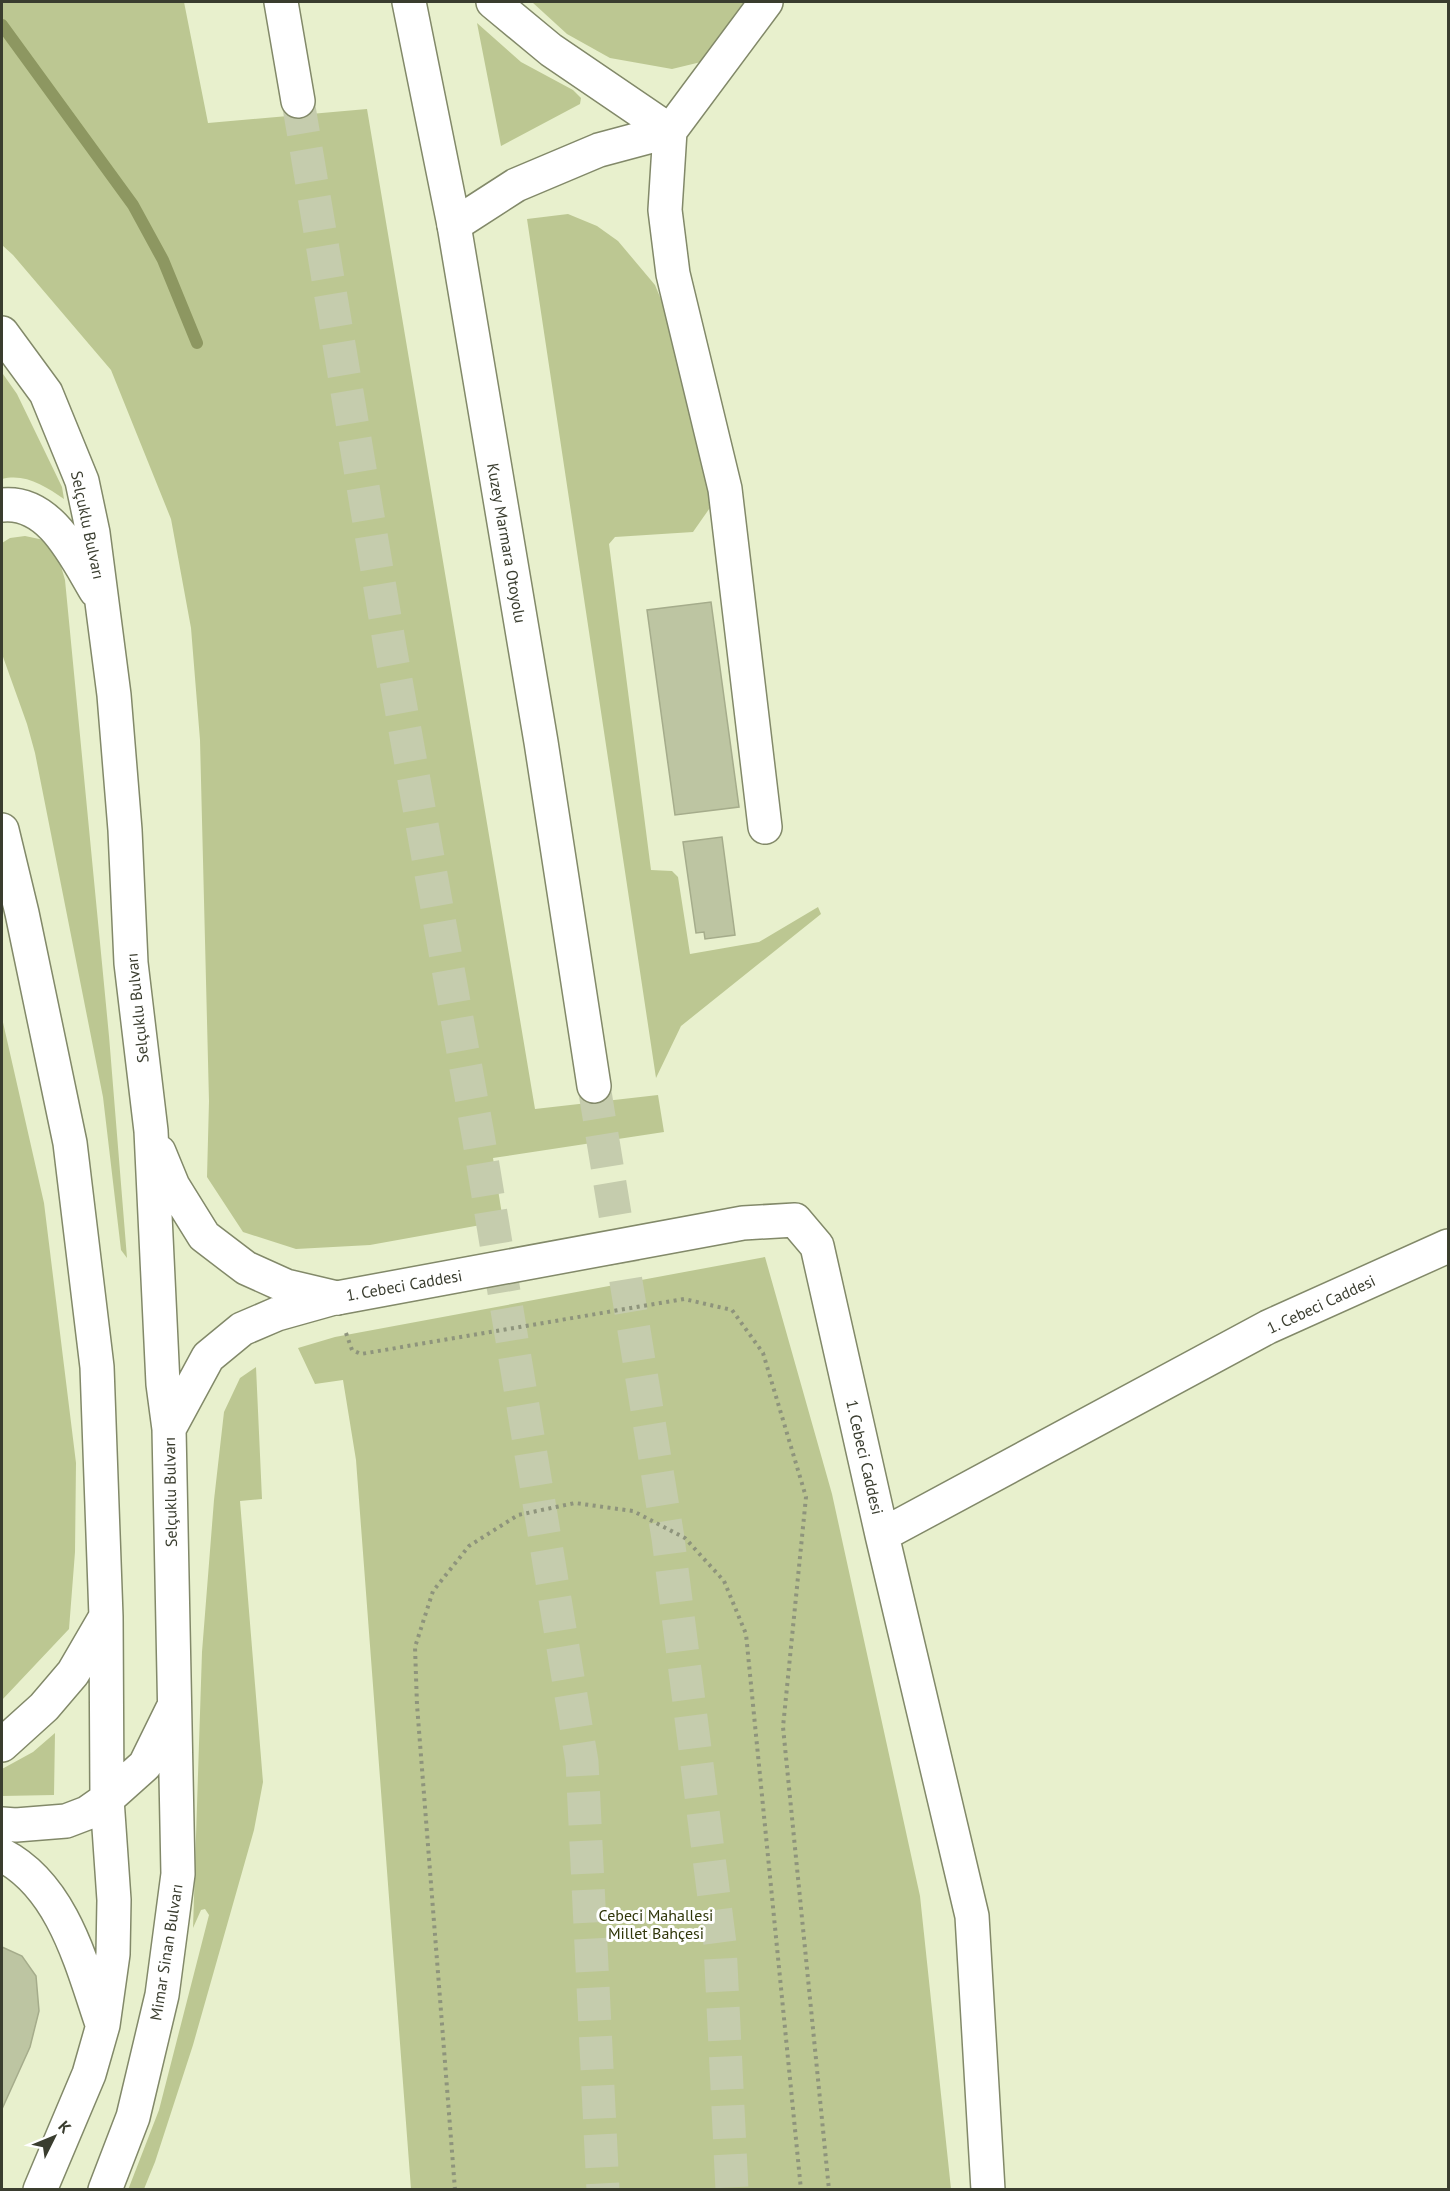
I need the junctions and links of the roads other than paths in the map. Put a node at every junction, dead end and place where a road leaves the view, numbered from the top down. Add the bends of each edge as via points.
1 (281, 2) edge
2 (409, 2) edge
3 (493, 2) edge
4 (766, 2) edge
5 (298, 100) tunnel mouth
6 (670, 131) junction
7 (454, 225) junction
8 (2, 333) edge
9 (2, 505) edge
10 (104, 602) junction
11 (765, 827) dead end
12 (2, 830) edge
13 (594, 1086) tunnel mouth
14 (151, 1131) junction
15 (1449, 1246) edge
16 (337, 1298) junction
17 (169, 1429) junction
18 (882, 1535) junction
19 (105, 1617) junction
20 (174, 1706) junction
21 (2, 1745) edge
22 (107, 1799) junction
23 (2, 1824) edge
24 (2, 1855) edge
25 (103, 2025) junction
26 (40, 2190) edge
27 (105, 2190) edge
28 (988, 2190) edge

1 - 5 main road
2 - 7 main road, Kuzey Marmara Otoyolu
3 - 6 main road via 551,50
4 - 6 main road
6 - 7 main road via 598,150 557,167 516,185
6 - 11 main road via 665,210 673,274 725,489
7 - 13 main road, Kuzey Marmara Otoyolu
8 - 10 main road, Selçuklu Bulvarı via 46,393 82,481
9 - 10 main road via 29,508 60,531
10 - 14 main road, Selçuklu Bulvarı via 124,819 131,963
12 - 19 main road via 70,1143 97,1367
14 - 16 main road via 173,1186 204,1236 246,1268 286,1286
14 - 17 main road, Selçuklu Bulvarı
15 - 18 main road, 1. Cebeci Caddesi via 1268,1327
16 - 17 main road via 277,1314 242,1329 208,1357
16 - 18 main road, 1. Cebeci Caddesi via 743,1223 795,1220 818,1246
17 - 20 main road, Selçuklu Bulvarı
18 - 28 main road via 972,1916
19 - 21 main road via 73,1673 44,1707
19 - 22 main road
20 - 22 main road via 145,1765
20 - 27 main road, Mimar Sinan Bulvarı via 178,1874 162,1995 133,2117
22 - 23 main road via 66,1821
22 - 25 main road via 114,1900 113,1954
24 - 25 main road via 39,1885 60,1916 79,1955
25 - 26 main road via 89,2074

